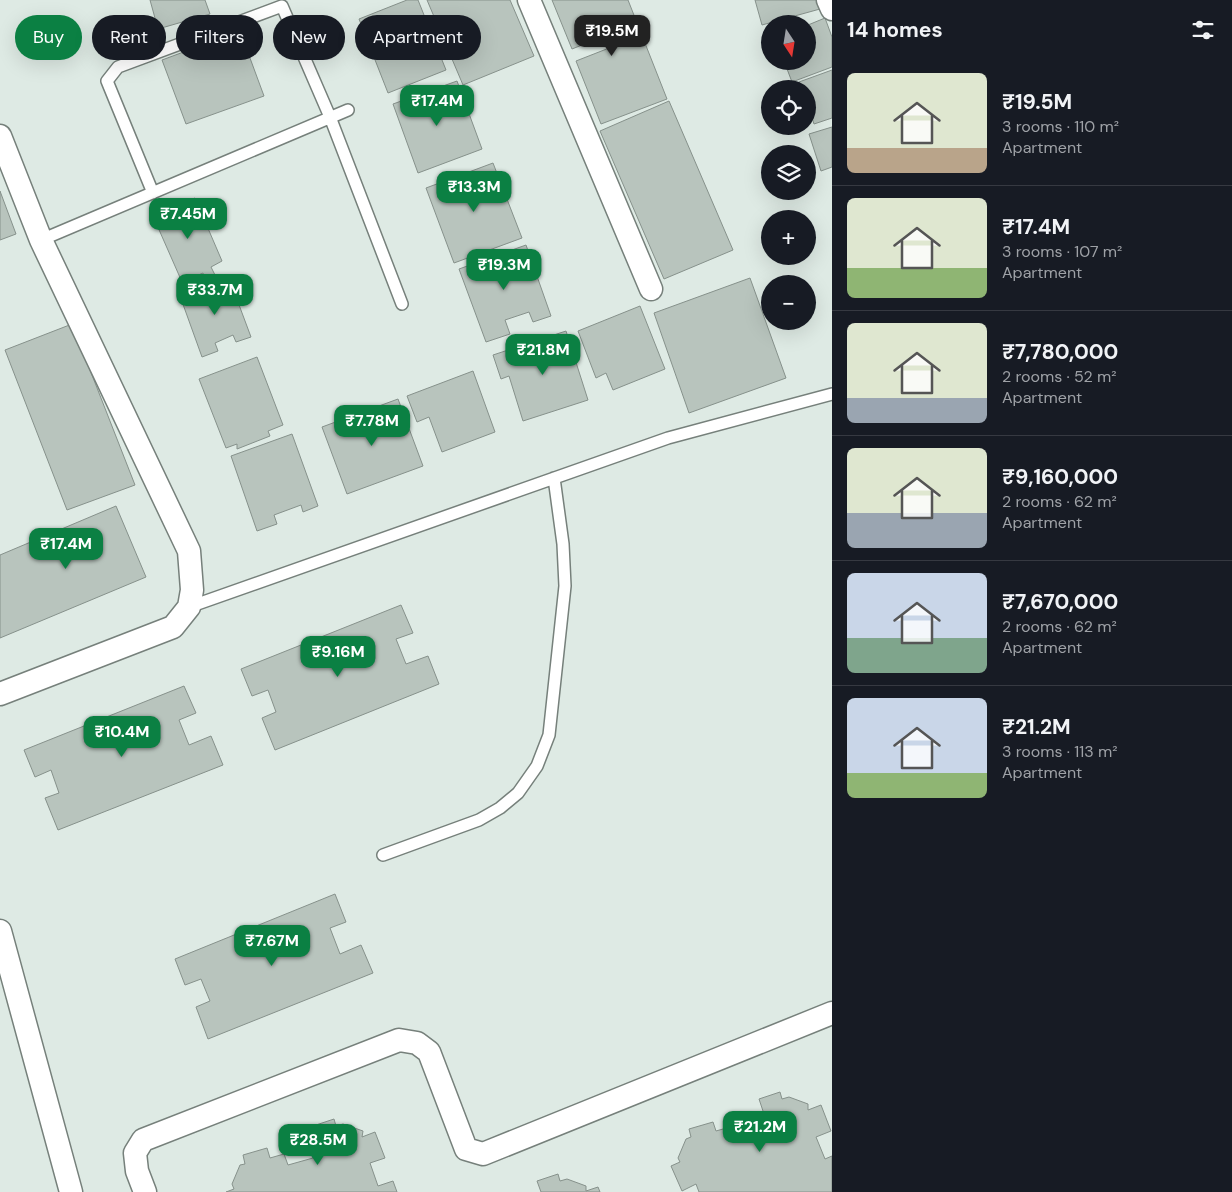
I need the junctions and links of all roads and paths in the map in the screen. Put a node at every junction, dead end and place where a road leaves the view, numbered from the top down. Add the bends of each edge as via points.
1 (529, 0) edge
2 (828, 0) edge
3 (832, 9) edge
4 (348, 110) dead end
5 (330, 117) junction
6 (0, 136) edge
7 (153, 193) junction
8 (41, 240) junction
9 (651, 289) dead end
10 (402, 304) dead end
11 (832, 394) edge
12 (554, 478) junction
13 (189, 607) junction
14 (0, 694) edge
15 (383, 855) dead end
16 (0, 931) edge
17 (832, 1013) edge
18 (71, 1192) edge
19 (145, 1192) edge

1 - 9 street
2 - 3 street
4 - 5 lane
5 - 7 lane
5 - 7 lane via 282,6 118,67 107,81
5 - 10 lane
6 - 8 street
7 - 8 lane
8 - 13 street via 189,551 192,590
11 - 12 lane via 668,438
12 - 13 lane
12 - 15 lane via 564,544 565,586 549,734 537,766 518,793 486,816
13 - 14 street via 173,627
16 - 18 street
17 - 19 street via 483,1154 466,1149 429,1052 417,1043 399,1040 143,1140 135,1153 137,1171

